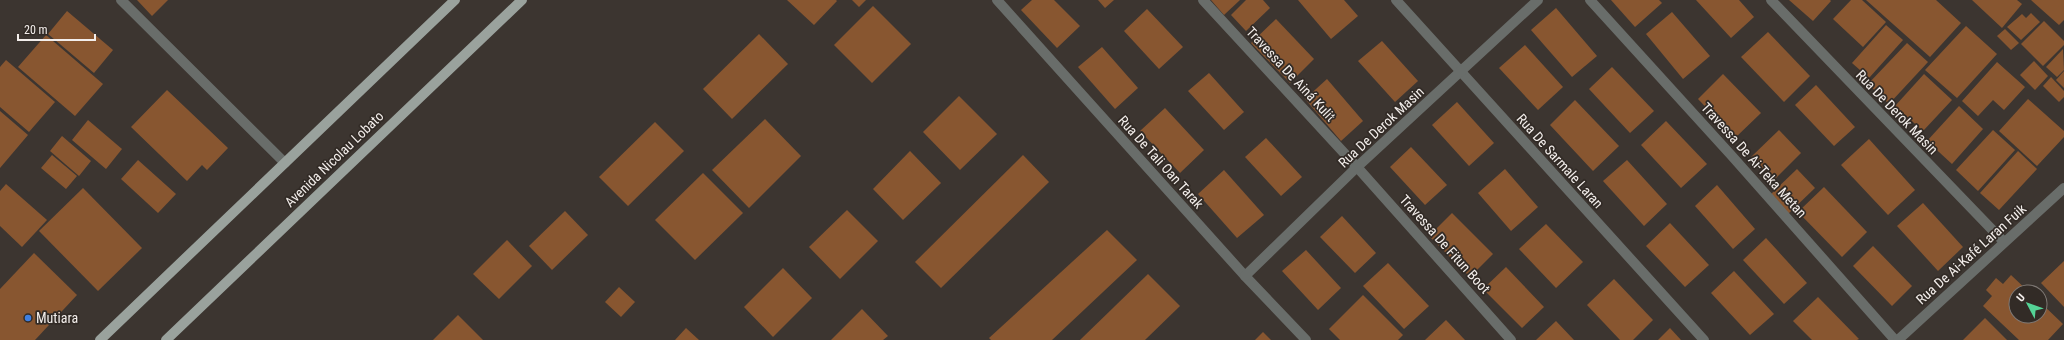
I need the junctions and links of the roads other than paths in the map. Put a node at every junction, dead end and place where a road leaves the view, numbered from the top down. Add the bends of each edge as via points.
1 (121, 0) edge
2 (455, 0) edge
3 (522, 0) edge
4 (997, 0) edge
5 (1203, 0) edge
6 (1396, 0) edge
7 (1538, 0) edge
8 (1590, 0) edge
9 (1771, 0) edge
10 (1460, 71) junction
11 (285, 164) junction
12 (1358, 167) junction
13 (2064, 188) edge
14 (2004, 242) junction
15 (1245, 276) junction
16 (100, 340) edge
17 (166, 340) edge
18 (1306, 340) edge
19 (1511, 340) edge
20 (1704, 340) edge
21 (1896, 340) edge

1 - 11 street
2 - 11 main road
3 - 17 main road, Avenida Nicolau Lobato
4 - 15 street, Rua De Tali Oan Tarak
5 - 12 street, Travessa De Ainá Kulit
6 - 10 street, Rua De Sarmale Laran
7 - 10 street, Rua De Derok Masin
8 - 21 street, Travessa De Ai-Teka Metan
9 - 14 street, Rua De Derok Masin
10 - 12 street, Rua De Derok Masin
10 - 20 street, Rua De Sarmale Laran
11 - 16 main road
12 - 15 street, Rua De Derok Masin
12 - 19 street, Travessa De Fitun Boot
13 - 14 street, Rua De Ai-Kafé Laran Fuik
14 - 21 street, Rua De Ai-Kafé Laran Fuik
15 - 18 street, Rua De Tali Oan Tarak

